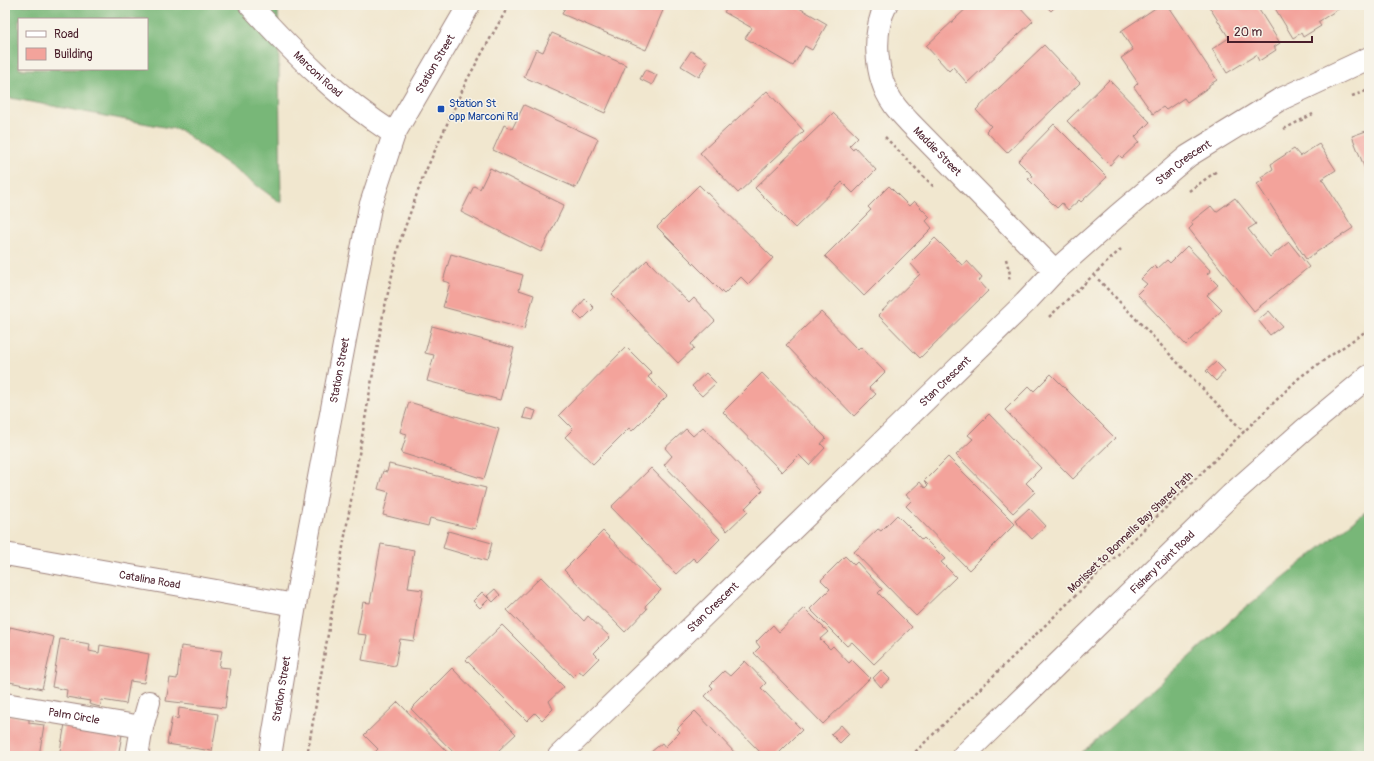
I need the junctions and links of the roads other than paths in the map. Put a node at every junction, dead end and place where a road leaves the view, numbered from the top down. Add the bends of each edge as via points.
1 (250, 5) edge
2 (469, 5) edge
3 (886, 5) edge
4 (1369, 58) edge
5 (394, 134) junction
6 (1055, 271) junction
7 (1369, 376) edge
8 (5, 554) edge
9 (295, 605) junction
10 (149, 702) dead end
11 (5, 704) edge
12 (142, 727) junction
13 (138, 756) edge
14 (270, 756) edge
15 (559, 756) edge
16 (963, 756) edge

1 - 5 street, Marconi Road via 334,90
2 - 5 street, Station Street
3 - 6 street, Maddie Street via 882,13 877,43 882,82 892,103
4 - 6 street, Stan Crescent via 1279,100 1188,156
5 - 9 street, Station Street via 370,207
6 - 15 street, Stan Crescent via 917,409
7 - 16 street, Fishery Point Road via 1231,495
8 - 9 street, Catalina Road
9 - 14 street, Station Street
10 - 12 street
11 - 12 street, Palm Circle
12 - 13 street

